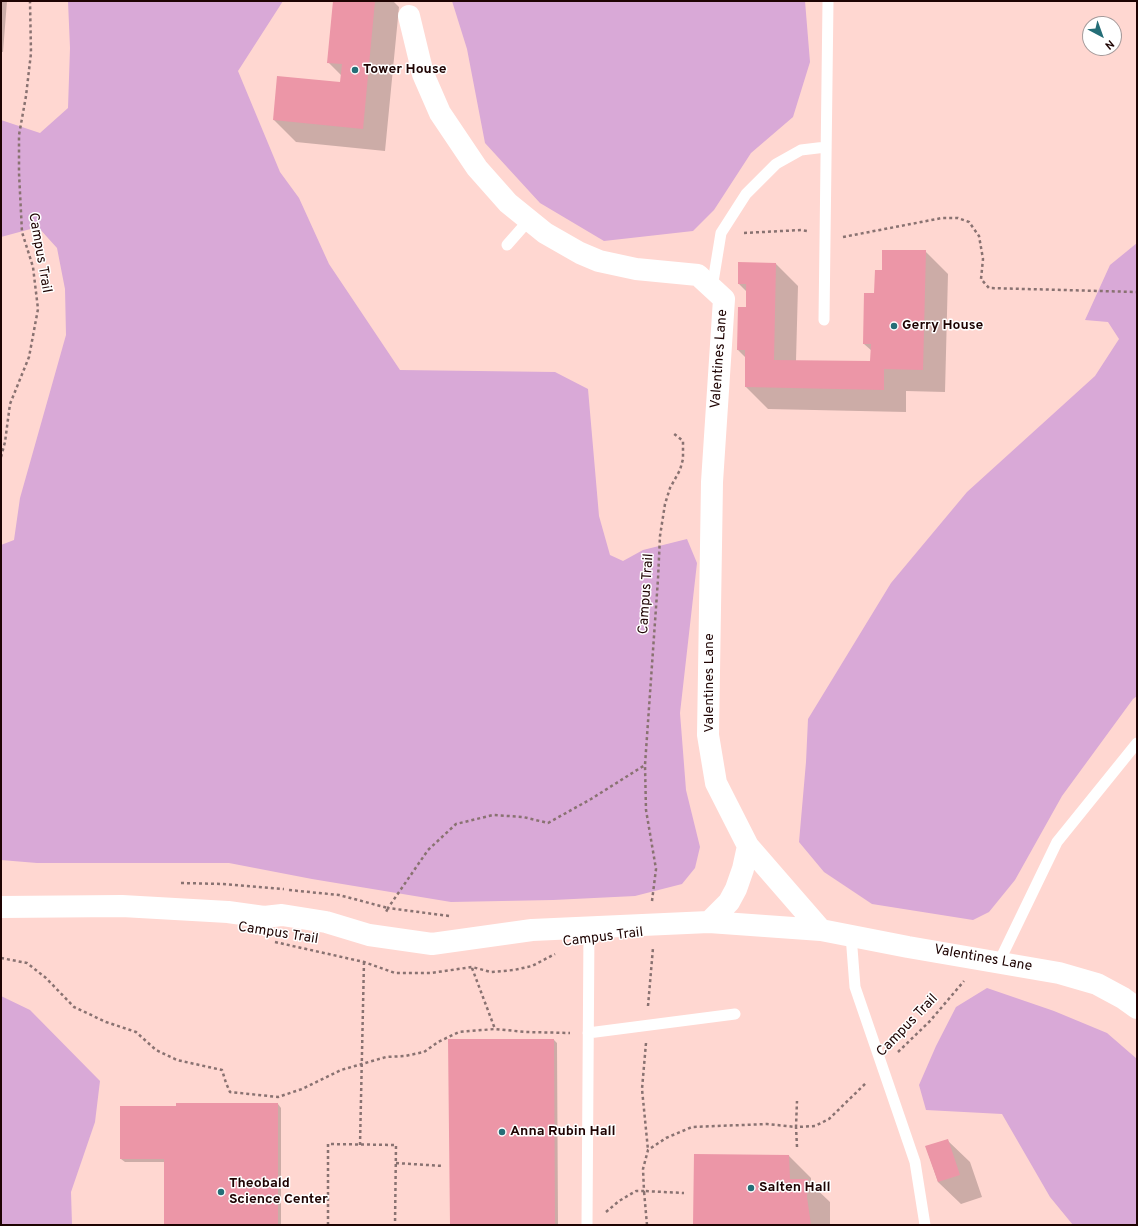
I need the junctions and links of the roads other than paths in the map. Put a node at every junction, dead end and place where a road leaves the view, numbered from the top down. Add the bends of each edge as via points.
1 (828, 1) edge
2 (409, 16) dead end
3 (826, 147) junction
4 (528, 220) junction
5 (507, 245) dead end
6 (712, 288) junction
7 (824, 320) dead end
8 (1137, 743) edge
9 (748, 846) junction
10 (1, 907) edge
11 (709, 922) junction
12 (589, 928) junction
13 (821, 930) junction
14 (851, 935) junction
15 (999, 962) junction
16 (1137, 1008) edge
17 (734, 1014) dead end
18 (588, 1033) junction
19 (587, 1225) edge
20 (925, 1225) edge

1 - 3 lane
2 - 4 street, Valentines Lane via 423,74 440,113 477,168 508,203
3 - 6 lane via 801,150 776,164 746,194 721,233
3 - 7 lane
4 - 5 lane
4 - 6 street, Valentines Lane via 573,249 599,261 636,269 698,274
6 - 9 street, Valentines Lane via 724,300 712,482 708,735 716,783
8 - 15 lane via 1057,842
9 - 11 street via 736,889 729,902
9 - 13 street, Valentines Lane
10 - 12 street, Valentines Lane via 122,906 228,912 264,917 282,915 326,922 376,936 432,944 532,930
11 - 12 street, Valentines Lane
11 - 13 street, Valentines Lane
12 - 18 lane
13 - 14 street, Valentines Lane
14 - 15 street, Valentines Lane
14 - 20 lane via 855,987 916,1162
15 - 16 street, Valentines Lane via 1059,973 1097,984
17 - 18 lane
18 - 19 lane

